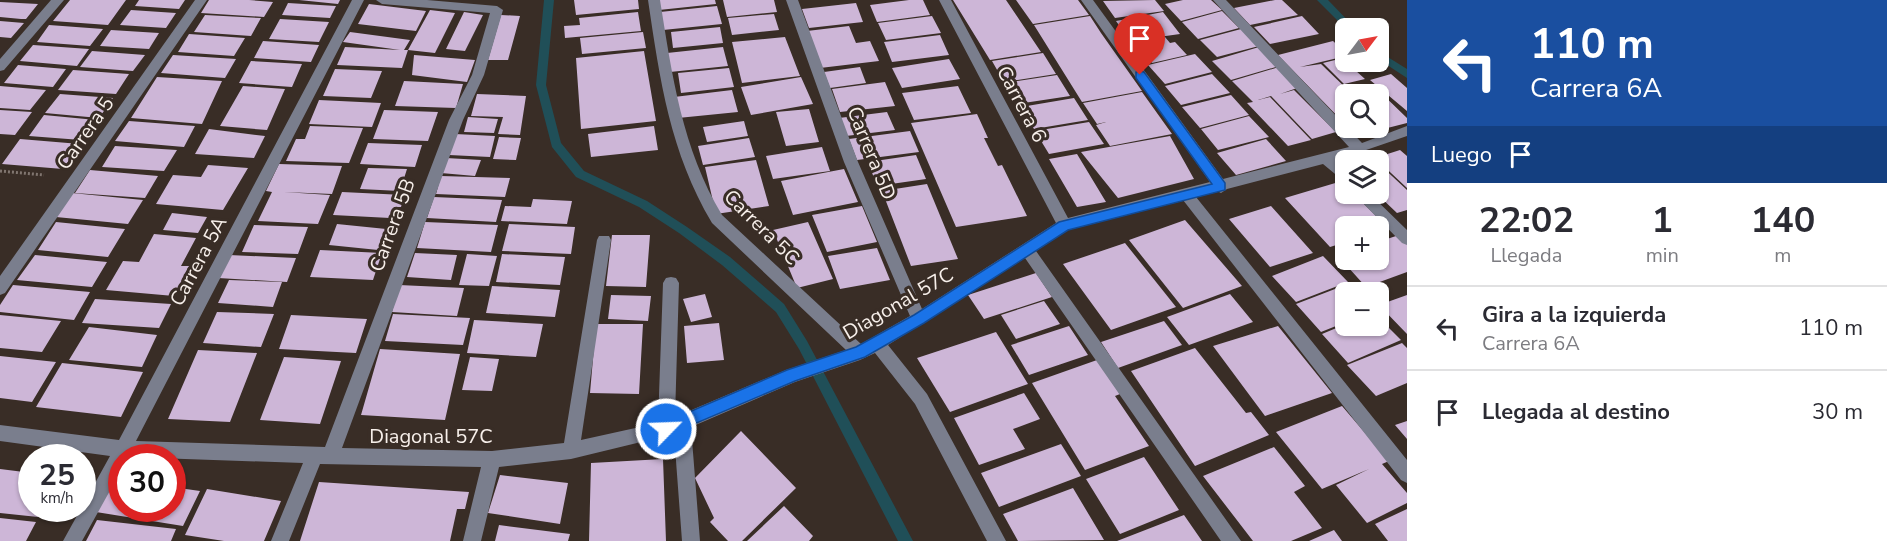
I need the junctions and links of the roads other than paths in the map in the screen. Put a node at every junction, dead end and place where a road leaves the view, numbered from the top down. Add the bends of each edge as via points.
1 (58, 0) edge
2 (201, 0) edge
3 (358, 0) edge
4 (382, 0) edge
5 (654, 0) edge
6 (792, 0) edge
7 (945, 0) edge
8 (1087, 0) edge
9 (1219, 0) edge
10 (0, 67) edge
11 (1407, 131) edge
12 (1360, 149) junction
13 (1326, 158) junction
14 (1335, 167) edge
15 (1221, 187) junction
16 (1187, 195) junction
17 (1371, 204) edge
18 (1064, 225) junction
19 (1407, 239) edge
20 (604, 240) dead end
21 (1028, 249) junction
22 (670, 283) dead end
23 (0, 288) edge
24 (919, 319) junction
25 (877, 343) junction
26 (860, 353) junction
27 (674, 425) junction
28 (0, 433) edge
29 (126, 444) edge
30 (108, 447) edge
31 (186, 451) edge
32 (570, 451) junction
33 (323, 456) junction
34 (492, 459) junction
35 (1407, 474) edge
36 (108, 476) edge
37 (72, 541) edge
38 (280, 541) edge
39 (472, 541) edge
40 (691, 541) edge
41 (997, 541) edge
42 (1232, 541) edge

1 - 10 street
2 - 23 street, Carrera 5
3 - 29 street, Carrera 5A
4 - 33 street, Carrera 5B via 497,10 478,75 456,120
5 - 26 street, Carrera 5C via 674,123 705,201 717,219
6 - 24 street, Carrera 5D via 851,162
7 - 18 street, Carrera 6
8 - 15 street
9 - 12 street
11 - 12 street, Diagonal 57C
12 - 13 street, Diagonal 57C
13 - 14 street
13 - 15 street, Diagonal 57C
15 - 16 street, Diagonal 57C
16 - 18 street, Diagonal 57C
16 - 35 street
17 - 19 street
18 - 21 street, Diagonal 57C
20 - 32 street
21 - 24 street, Diagonal 57C
21 - 42 street
22 - 27 street
24 - 25 street, Diagonal 57C
25 - 26 street, Diagonal 57C
25 - 41 street via 921,399
26 - 27 street, Diagonal 57C via 792,375
27 - 32 street, Diagonal 57C
27 - 40 street
28 - 30 street, Diagonal 57C
31 - 33 street, Diagonal 57C
32 - 34 street, Diagonal 57C
33 - 34 street, Diagonal 57C
33 - 38 street, Carrera 5B
34 - 39 street
36 - 37 street, Carrera 5A

